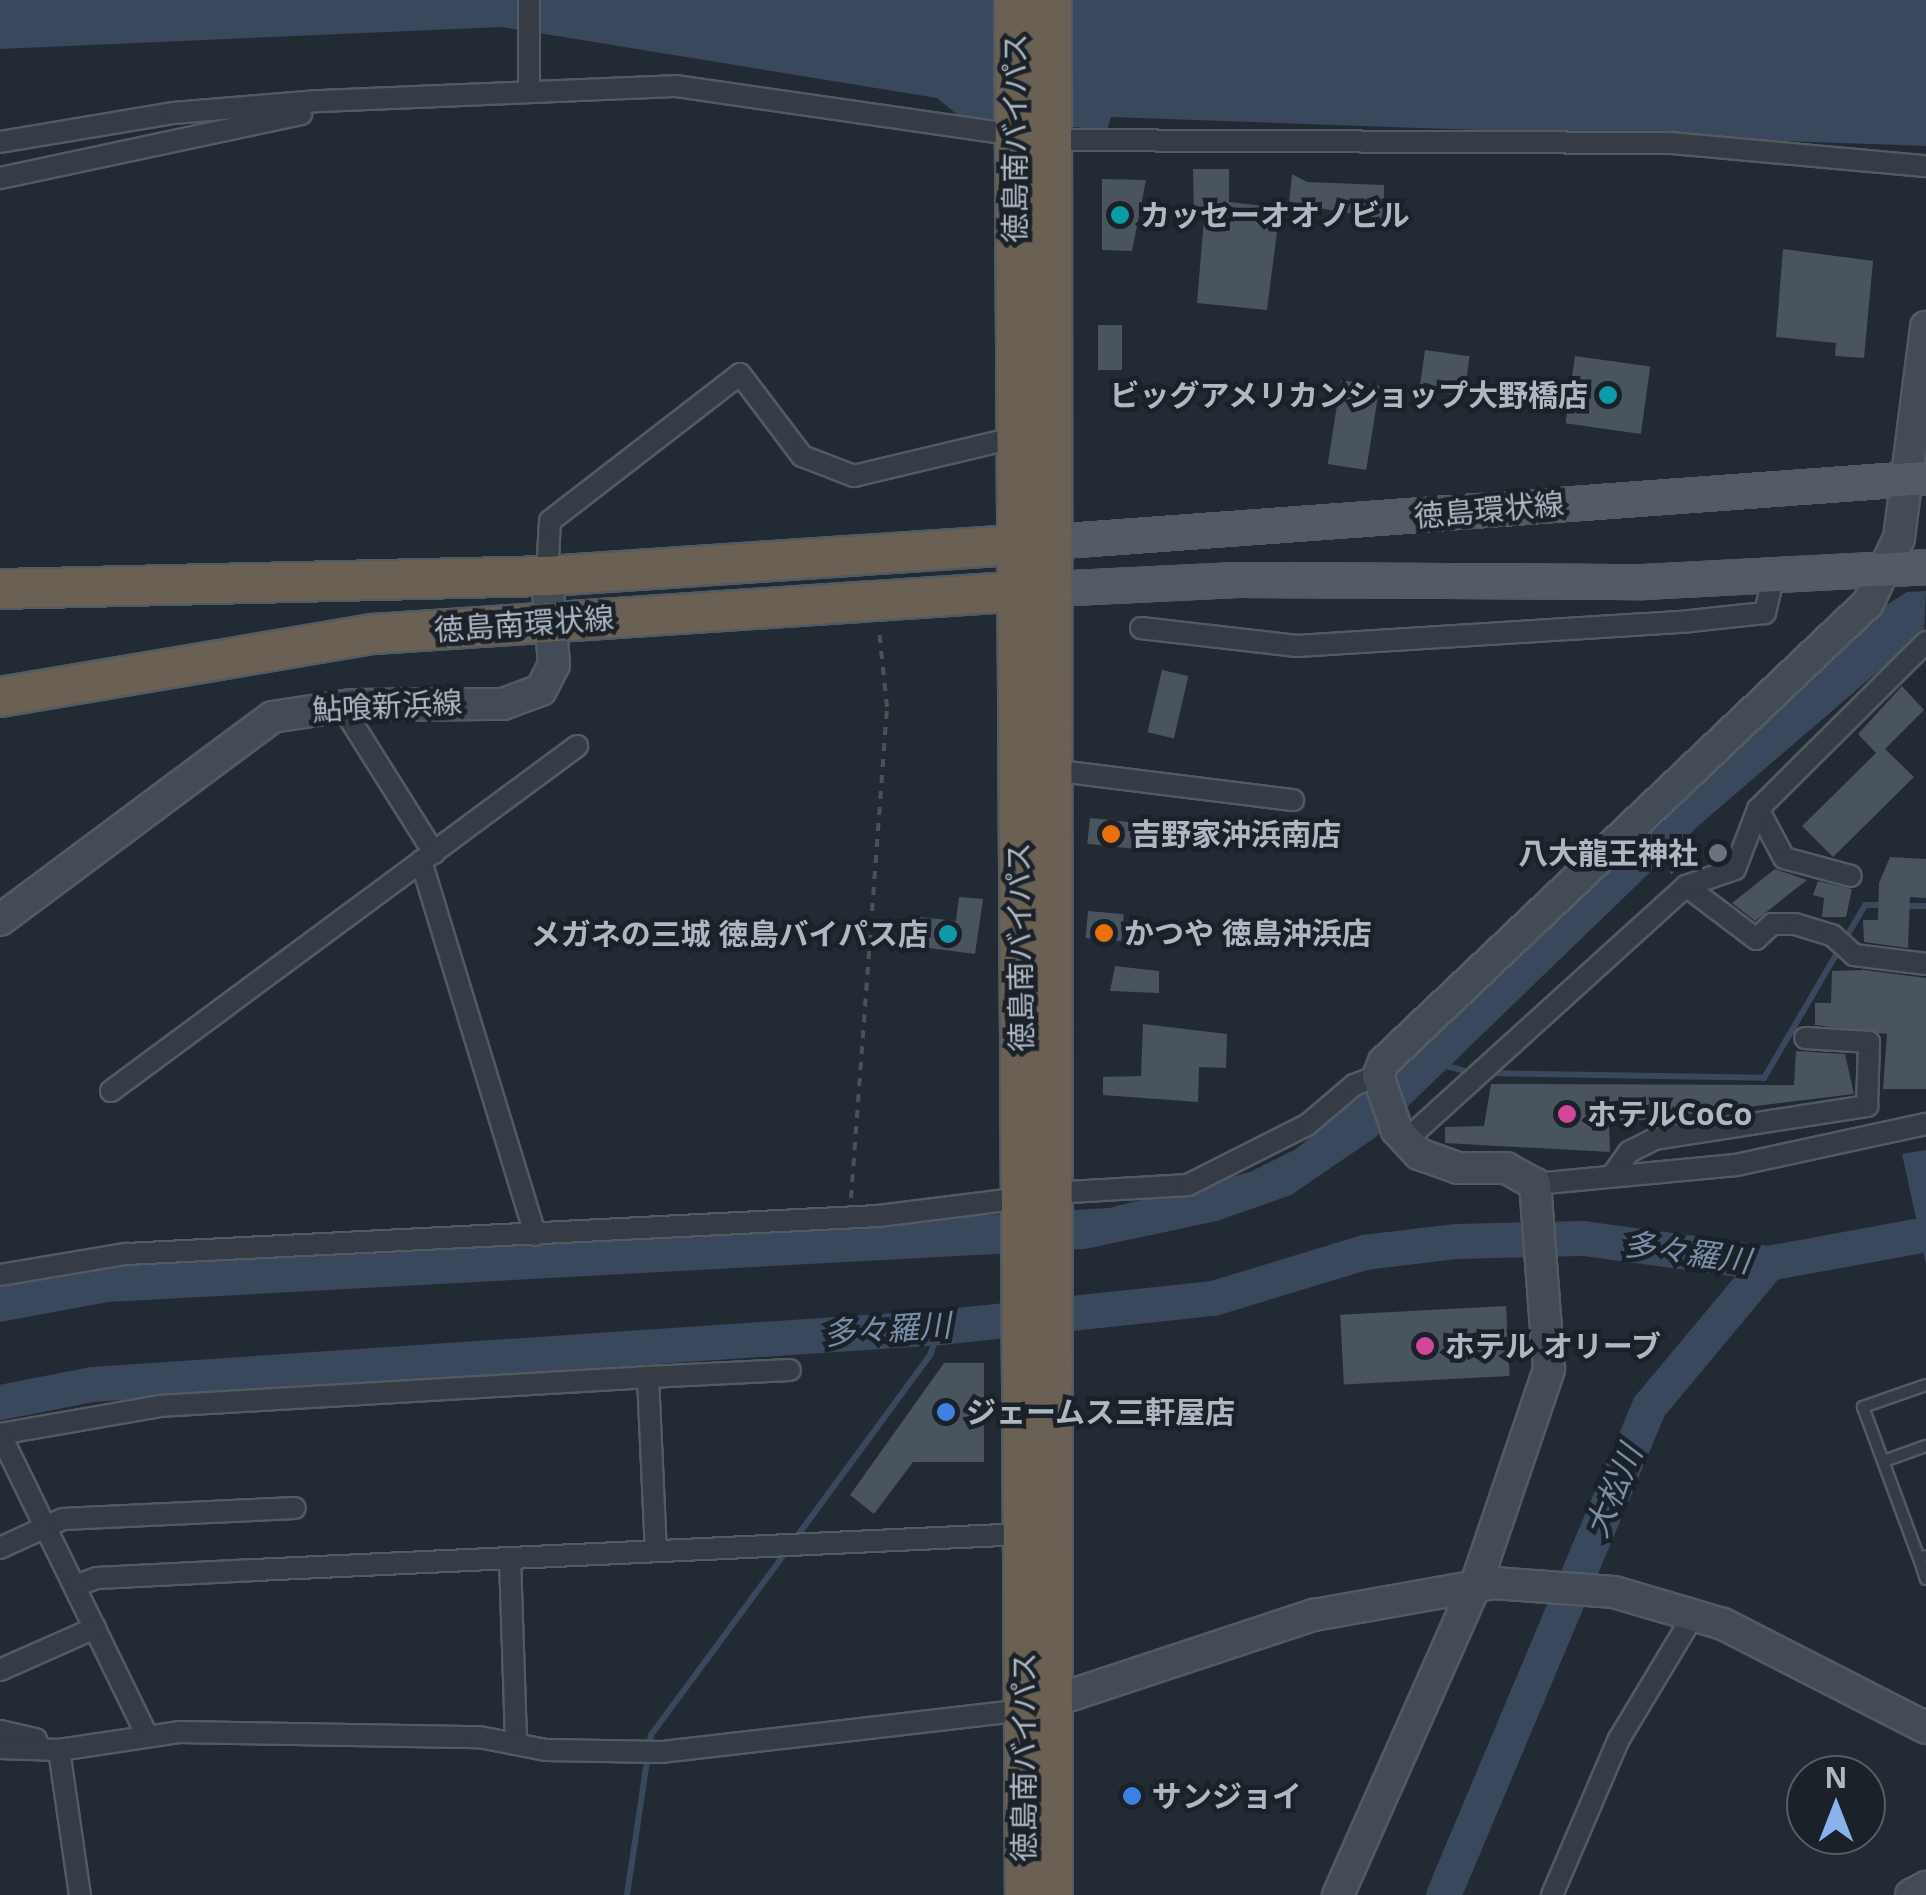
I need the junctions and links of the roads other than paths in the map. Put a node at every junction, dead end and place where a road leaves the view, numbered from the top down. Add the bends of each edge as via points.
1 (530, 0) edge
2 (1014, 0) edge
3 (1052, 0) edge
4 (529, 80) junction
5 (319, 101) junction
6 (1033, 133) junction
7 (0, 142) edge
8 (1926, 166) edge
9 (0, 178) edge
10 (1926, 327) edge
11 (1018, 437) junction
12 (1918, 478) edge
13 (1034, 544) junction
14 (1926, 567) edge
15 (1891, 568) junction
16 (547, 576) junction
17 (1773, 578) junction
18 (0, 589) edge
19 (1034, 590) junction
20 (552, 621) junction
21 (1141, 628) dead end
22 (1926, 642) edge
23 (0, 697) edge
24 (350, 705) junction
25 (577, 746) dead end
26 (1051, 770) junction
27 (1294, 800) dead end
28 (1758, 808) junction
29 (428, 857) junction
30 (1851, 876) dead end
31 (1681, 881) junction
32 (0, 920) edge
33 (1926, 964) edge
34 (1806, 1038) dead end
35 (1378, 1082) junction
36 (111, 1091) dead end
37 (1926, 1124) edge
38 (1401, 1135) junction
39 (1612, 1176) junction
40 (1538, 1196) junction
41 (1037, 1200) junction
42 (536, 1235) junction
43 (0, 1275) edge
44 (1038, 1354) junction
45 (790, 1370) dead end
46 (648, 1378) junction
47 (1926, 1385) edge
48 (0, 1434) edge
49 (1926, 1446) edge
50 (1884, 1461) junction
51 (294, 1508) dead end
52 (44, 1528) junction
53 (1023, 1534) junction
54 (0, 1548) edge
55 (656, 1551) junction
56 (1922, 1557) edge
57 (510, 1560) junction
58 (1926, 1578) edge
59 (1485, 1583) junction
60 (75, 1586) junction
61 (1685, 1611) junction
62 (95, 1628) junction
63 (0, 1670) edge
64 (1038, 1706) junction
65 (1926, 1728) edge
66 (144, 1729) junction
67 (0, 1730) edge
68 (516, 1744) junction
69 (0, 1748) edge
70 (58, 1750) junction
71 (1926, 1887) edge
72 (80, 1895) edge
73 (1025, 1895) edge
74 (1053, 1895) edge
75 (1338, 1895) edge
76 (1552, 1895) edge
77 (1911, 1895) edge

1 - 4 street
2 - 6 highway, 徳島南バイパス
3 - 6 highway, 徳島南バイパス
4 - 5 street
4 - 6 street via 676,86
5 - 7 street via 173,114
5 - 9 street via 313,112
6 - 8 street via 1672,144
6 - 11 highway, 徳島南バイパス
6 - 13 highway, 徳島南バイパス
10 - 12 street
11 - 13 highway, 徳島南バイパス
11 - 16 street via 854,476 802,456 740,374 550,521
12 - 13 main road, 徳島環状線
12 - 15 street
13 - 16 highway, 徳島南環状線
13 - 19 highway, 徳島南バイパス
14 - 15 main road
15 - 17 main road
15 - 35 street via 1868,603 1384,1062
16 - 18 highway, 徳島南環状線
16 - 20 street, 鮎喰新浜線
17 - 19 main road via 1238,580
17 - 21 street via 1764,612 1690,621 1297,646
19 - 20 highway, 徳島南環状線
19 - 26 highway, 徳島南バイパス
19 - 41 highway, 徳島南バイパス
20 - 23 highway, 徳島南環状線 via 257,648
20 - 24 street, 鮎喰新浜線 via 554,665 541,690 526,699
22 - 28 street
24 - 29 street via 352,721
24 - 32 street, 鮎喰新浜線 via 272,717
25 - 29 street
26 - 27 street
26 - 41 highway, 徳島南バイパス
28 - 30 street via 1784,858
28 - 31 street via 1735,869
29 - 36 street
29 - 42 street
31 - 33 street via 1756,938 1772,924 1795,924 1832,935 1854,956
31 - 38 street
34 - 39 street via 1869,1042 1867,1106 1654,1139 1629,1152
35 - 38 street
35 - 41 street via 1188,1185
37 - 39 street via 1736,1165
38 - 40 street via 1430,1161 1506,1168
39 - 40 street
40 - 59 street via 1549,1369
41 - 42 street
41 - 44 highway, 徳島南バイパス
42 - 43 street via 126,1254
44 - 53 highway, 徳島南バイパス
44 - 64 highway, 徳島南バイパス
45 - 46 street
46 - 48 street via 160,1406
46 - 55 street
47 - 50 lane via 1863,1407
48 - 52 street
49 - 50 lane
50 - 56 lane
51 - 52 street via 63,1519
52 - 54 street
52 - 60 street
53 - 55 street
53 - 64 highway, 徳島南バイパス
55 - 57 street
56 - 58 lane
57 - 60 street via 97,1578
57 - 68 street
59 - 61 street via 1614,1592
59 - 64 street via 1314,1615
59 - 75 street
60 - 62 street
61 - 65 street via 1756,1638
61 - 76 street via 1619,1738
62 - 63 street
62 - 66 street
64 - 68 street via 662,1752
64 - 73 highway, 徳島南バイパス
64 - 74 highway, 徳島南バイパス
66 - 67 street via 41,1740
66 - 68 street via 479,1737
66 - 70 street
69 - 70 street
70 - 72 street
71 - 77 street

